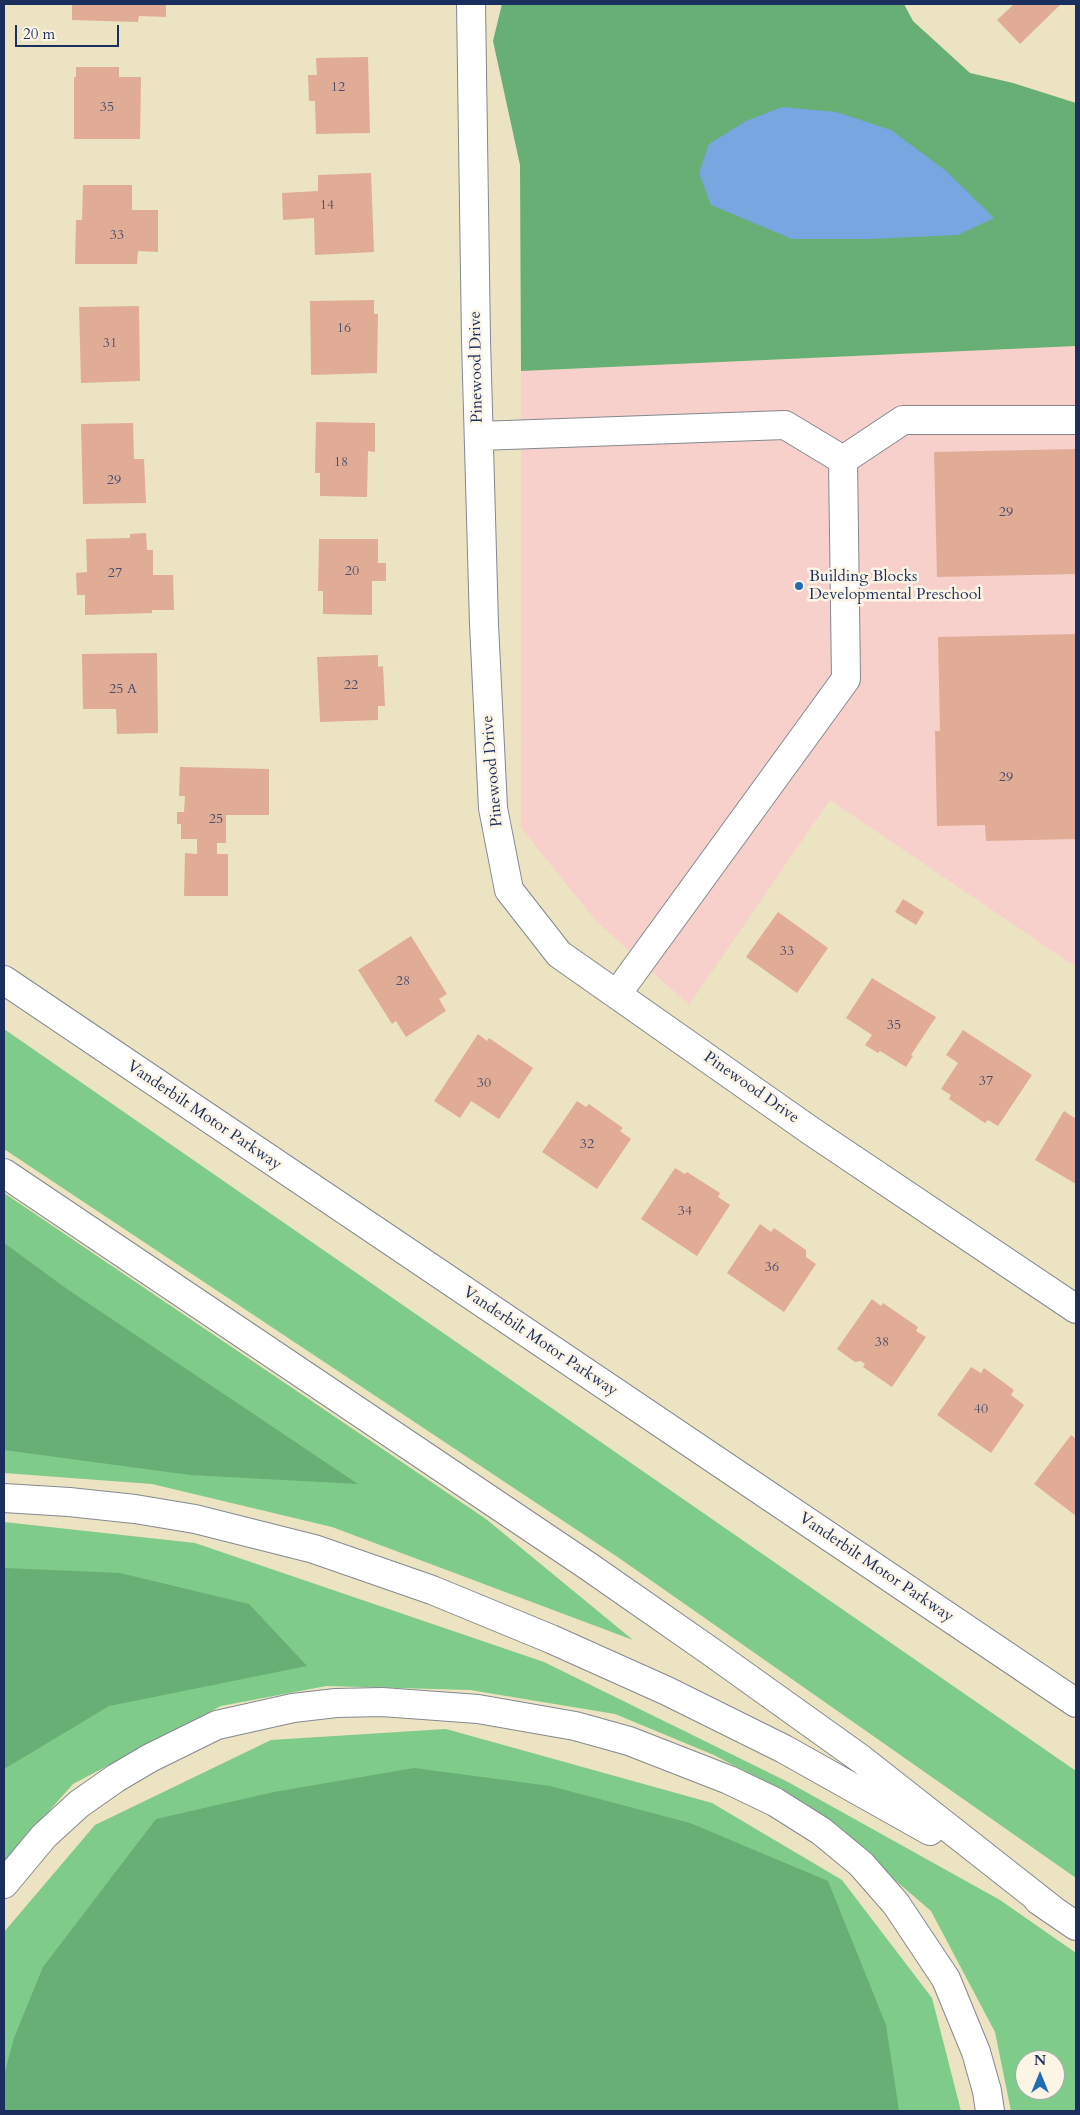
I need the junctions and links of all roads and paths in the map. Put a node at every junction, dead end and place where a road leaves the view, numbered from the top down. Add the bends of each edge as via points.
1 (471, 4) edge
2 (1076, 420) edge
3 (479, 436) junction
4 (843, 460) junction
5 (4, 980) edge
6 (617, 994) junction
7 (4, 1174) edge
8 (1076, 1309) edge
9 (4, 1498) edge
10 (1076, 1703) edge
11 (4, 1884) edge
12 (1053, 1910) junction
13 (1076, 1926) edge
14 (990, 2111) edge

1 - 3 main road, Pinewood Drive
2 - 4 main road via 903,420
3 - 4 main road via 785,425
3 - 6 main road, Pinewood Drive via 493,808 509,890 559,954
4 - 6 main road via 846,679
5 - 10 main road, Vanderbilt Motor Parkway
6 - 8 main road, Pinewood Drive via 811,1131
7 - 12 main road via 710,1651 861,1759
9 - 12 main road via 135,1509 195,1519 314,1549 493,1614 667,1691 784,1749 952,1844
11 - 14 main road via 44,1836 79,1804 109,1783 217,1725 293,1708 382,1702 478,1709 575,1726 629,1741 730,1780 775,1802 821,1832 861,1864 896,1904 946,1979 976,2052
12 - 13 main road

